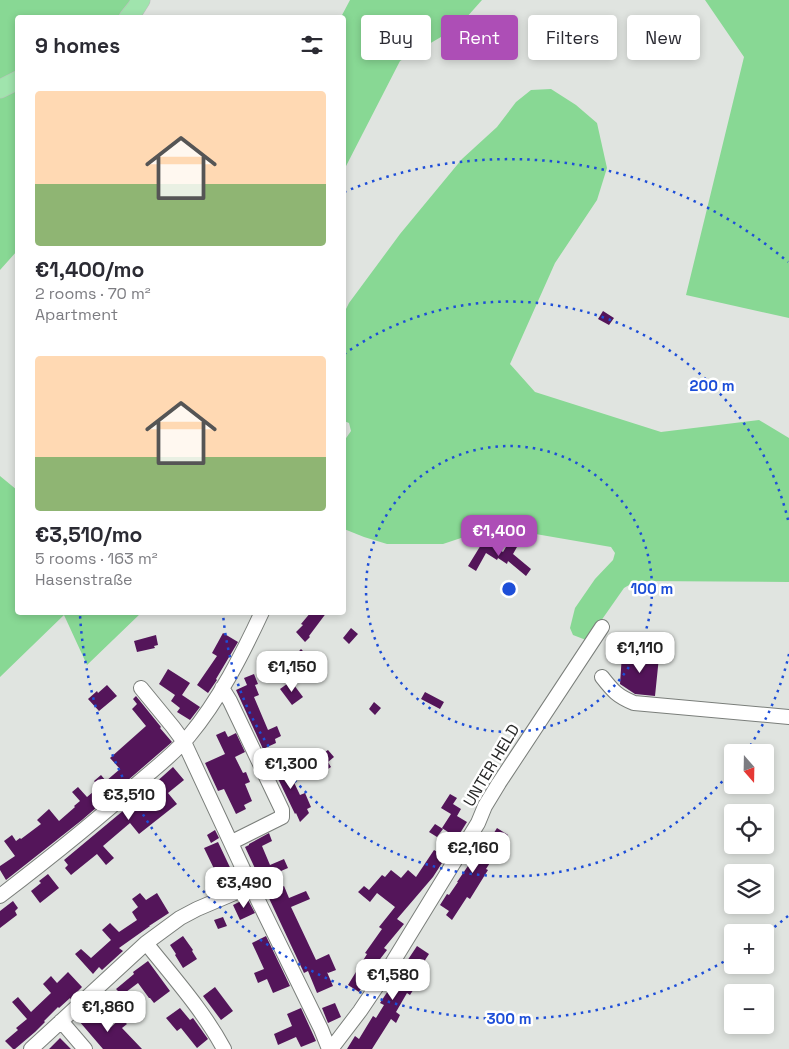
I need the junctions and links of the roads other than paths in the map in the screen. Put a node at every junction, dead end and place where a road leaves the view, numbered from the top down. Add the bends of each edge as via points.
1 (141, 0) edge
2 (130, 15) edge
3 (15, 82) edge
4 (0, 89) edge
5 (261, 615) edge
6 (602, 627) dead end
7 (602, 677) dead end
8 (141, 688) dead end
9 (222, 688) junction
10 (789, 717) edge
11 (184, 742) junction
12 (232, 842) junction
13 (251, 886) junction
14 (0, 896) edge
15 (146, 943) junction
16 (61, 1021) junction
17 (31, 1049) edge
18 (85, 1049) edge
19 (224, 1049) edge
20 (330, 1049) edge

1 - 2 main road
3 - 4 main road
5 - 9 street
6 - 20 street, UNTER HELD via 499,783 391,966
7 - 10 street via 614,692 634,703
8 - 11 street
9 - 11 street
9 - 12 street via 283,814
11 - 12 street
11 - 14 street via 85,829
12 - 13 street
13 - 15 street via 180,918
13 - 20 street
15 - 16 street
15 - 19 street via 206,1019
16 - 17 street
16 - 18 street

